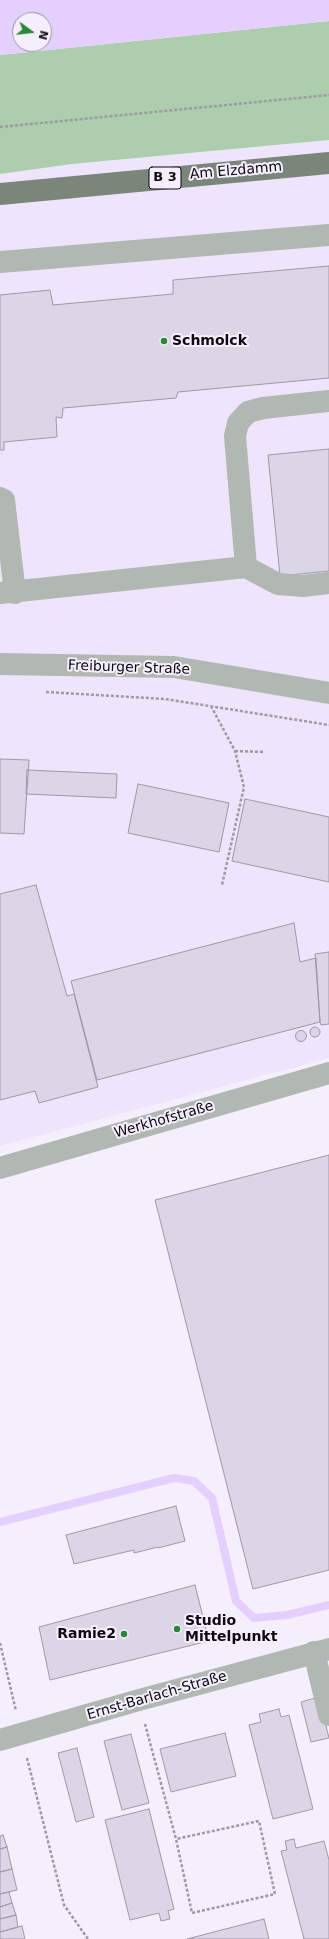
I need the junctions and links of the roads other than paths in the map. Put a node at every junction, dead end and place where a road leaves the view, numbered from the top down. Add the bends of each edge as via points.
1 (329, 163) edge
2 (0, 194) edge
3 (329, 235) edge
4 (0, 262) edge
5 (329, 401) edge
6 (0, 498) edge
7 (246, 567) junction
8 (329, 583) edge
9 (8, 593) edge
10 (0, 664) edge
11 (329, 693) edge
12 (329, 1072) edge
13 (0, 1168) edge
14 (321, 1651) edge
15 (329, 1715) edge
16 (0, 1740) edge

1 - 2 main road, Am Elzdamm / B 3
3 - 4 street
5 - 7 street via 262,408 248,412 238,423 234,436
6 - 9 street via 4,500
7 - 8 street via 278,584 303,586
7 - 9 street
10 - 11 street, Freiburger Straße via 174,667
12 - 13 street, Werkhofstraße
14 - 15 street, Ernst-Barlach-Straße
14 - 16 street, Ernst-Barlach-Straße

